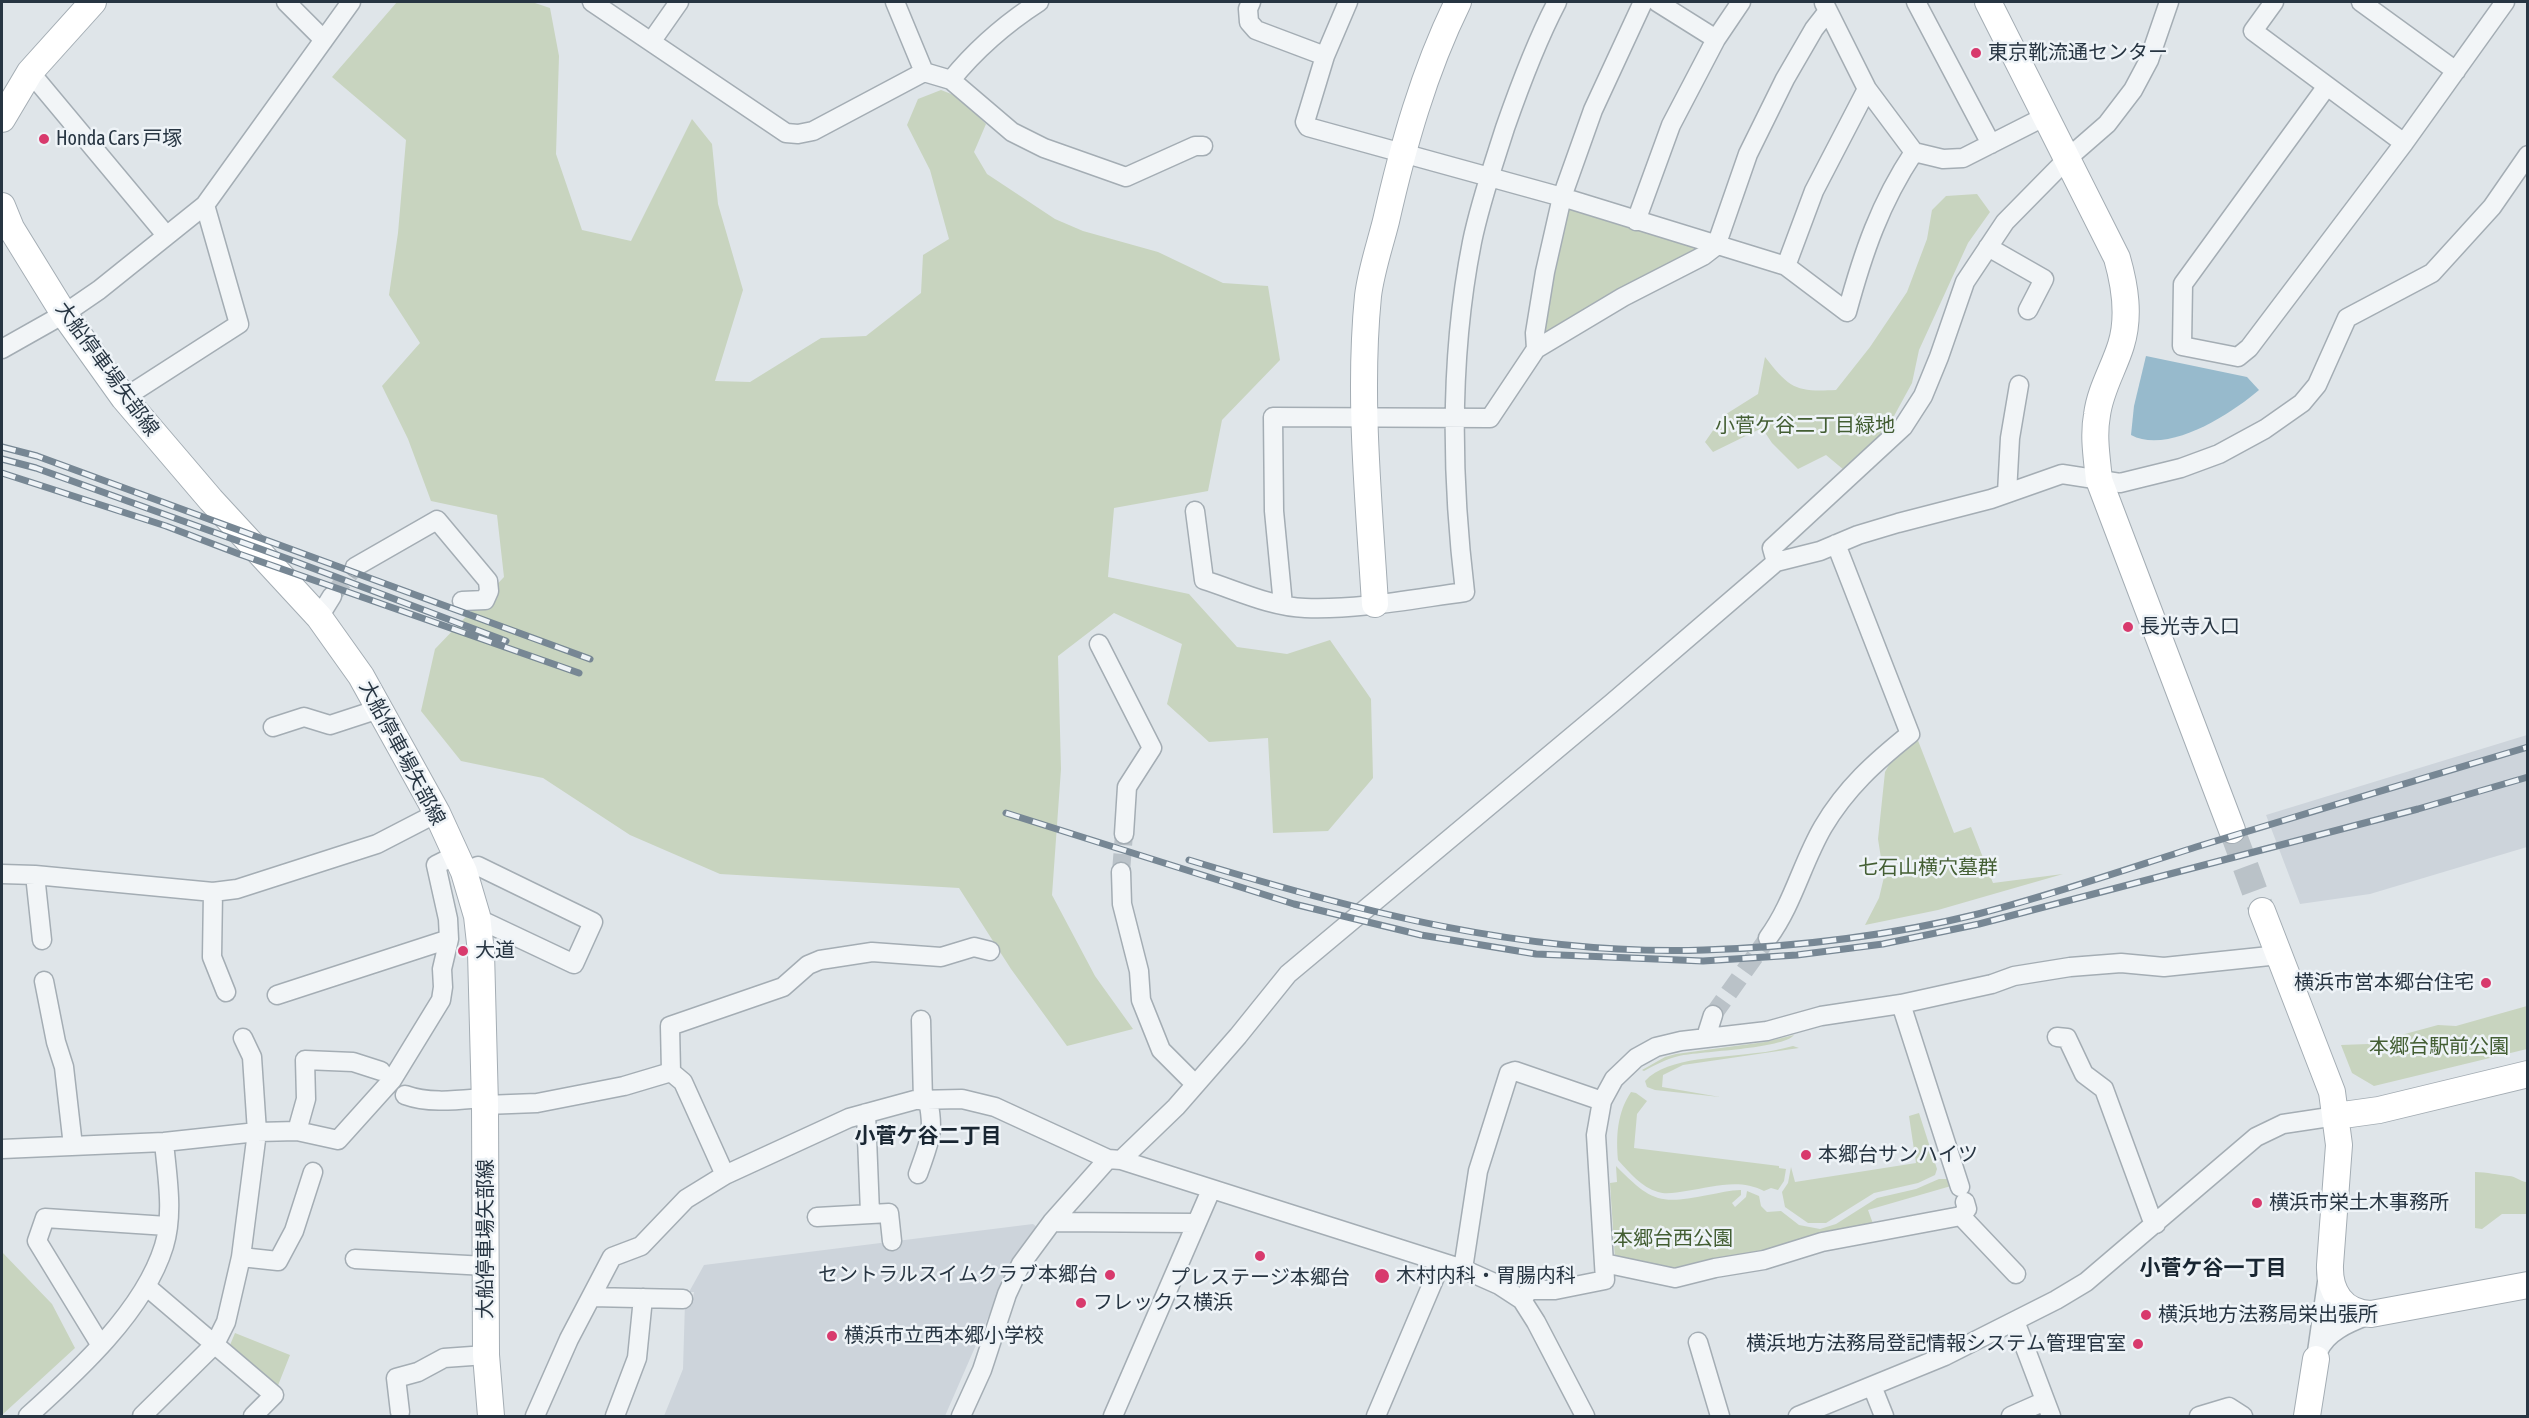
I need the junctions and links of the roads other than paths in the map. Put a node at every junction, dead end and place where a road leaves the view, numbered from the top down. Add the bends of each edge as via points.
1 (93, 2) edge
2 (286, 2) edge
3 (351, 2) edge
4 (592, 2) edge
5 (679, 2) edge
6 (894, 2) edge
7 (1039, 2) edge
8 (1251, 2) edge
9 (1348, 2) edge
10 (1458, 2) edge
11 (1557, 2) edge
12 (1643, 2) edge
13 (1657, 2) edge
14 (1741, 2) edge
15 (1916, 2) edge
16 (1988, 2) edge
17 (2169, 2) edge
18 (2274, 2) edge
19 (2361, 2) edge
20 (2505, 2) edge
21 (1826, 6) edge
22 (1010, 10) edge
23 (1716, 39) junction
24 (324, 40) junction
25 (651, 42) junction
26 (1325, 56) junction
27 (2456, 71) junction
28 (30, 72) junction
29 (924, 72) junction
30 (951, 80) junction
31 (2327, 86) junction
32 (1867, 89) junction
33 (2046, 116) junction
34 (2, 119) edge
35 (2404, 143) junction
36 (1991, 144) junction
37 (1203, 146) dead end
38 (1914, 152) junction
39 (1402, 153) junction
40 (2528, 155) edge
41 (2068, 158) junction
42 (1489, 178) junction
43 (1562, 197) junction
44 (205, 205) junction
45 (2, 206) edge
46 (1636, 221) junction
47 (166, 235) junction
48 (1716, 246) junction
49 (1988, 247) junction
50 (1786, 266) junction
51 (2028, 310) dead end
52 (64, 314) junction
53 (2, 349) edge
54 (1536, 349) junction
55 (2019, 385) dead end
56 (124, 399) junction
57 (1365, 417) junction
58 (1454, 418) junction
59 (2099, 480) junction
60 (2007, 493) junction
61 (1195, 511) dead end
62 (1836, 544) junction
63 (1776, 562) junction
64 (355, 567) tunnel mouth
65 (462, 601) dead end
66 (1375, 604) junction
67 (1283, 605) junction
68 (1100, 644) dead end
69 (379, 709) junction
70 (273, 727) dead end
71 (437, 813) junction
72 (2232, 830) tunnel mouth
73 (1124, 834) tunnel mouth
74 (460, 863) junction
75 (1121, 872) tunnel mouth
76 (2, 874) edge
77 (35, 875) junction
78 (213, 892) junction
79 (2262, 911) tunnel mouth
80 (477, 916) junction
81 (1768, 938) tunnel mouth
82 (449, 939) junction
83 (42, 940) dead end
84 (990, 951) dead end
85 (2279, 956) junction
86 (44, 981) dead end
87 (226, 992) dead end
88 (277, 995) dead end
89 (1901, 1004) junction
90 (1713, 1015) tunnel mouth
91 (921, 1020) dead end
92 (1706, 1037) junction
93 (2057, 1037) dead end
94 (243, 1038) dead end
95 (671, 1072) junction
96 (2528, 1074) edge
97 (1195, 1084) junction
98 (390, 1086) junction
99 (926, 1100) junction
100 (484, 1101) junction
101 (1602, 1101) junction
102 (866, 1113) junction
103 (2336, 1116) junction
104 (297, 1131) junction
105 (257, 1132) junction
106 (164, 1142) junction
107 (73, 1146) junction
108 (2, 1149) edge
109 (1115, 1160) junction
110 (313, 1172) dead end
111 (918, 1174) dead end
112 (725, 1175) junction
113 (1210, 1190) junction
114 (1962, 1202) junction
115 (870, 1214) junction
116 (817, 1217) dead end
117 (1052, 1222) junction
118 (1195, 1223) junction
119 (2156, 1224) junction
120 (167, 1226) junction
121 (892, 1241) dead end
122 (242, 1257) junction
123 (355, 1259) dead end
124 (1441, 1263) junction
125 (1605, 1263) junction
126 (2330, 1265) junction
127 (486, 1266) junction
128 (1463, 1269) junction
129 (2016, 1274) dead end
130 (2528, 1284) edge
131 (146, 1286) junction
132 (591, 1297) junction
133 (643, 1298) junction
134 (683, 1299) dead end
135 (1522, 1300) junction
136 (2371, 1314) junction
137 (2015, 1321) junction
138 (1698, 1342) dead end
139 (100, 1344) junction
140 (215, 1344) junction
141 (486, 1355) junction
142 (2316, 1359) junction
143 (1872, 1386) junction
144 (2048, 1409) edge
145 (400, 1412) dead end
146 (28, 1416) edge
147 (142, 1416) edge
148 (253, 1416) edge
149 (491, 1416) edge
150 (535, 1416) edge
151 (615, 1416) edge
152 (961, 1416) edge
153 (1113, 1416) edge
154 (1376, 1416) edge
155 (1585, 1416) edge
156 (1720, 1416) edge
157 (1798, 1416) edge
158 (1884, 1416) edge
159 (2011, 1416) edge
160 (2199, 1416) edge
161 (2243, 1416) edge
162 (2307, 1416) edge

1 - 28 street
2 - 24 street
3 - 24 street
4 - 25 street
5 - 25 street
6 - 29 street
7 - 22 street
8 - 26 street via 1249,22 1256,30
9 - 26 street
10 - 39 street via 1429,71
11 - 42 street via 1523,76
12 - 43 street via 1593,110
13 - 23 street
14 - 23 street
15 - 36 street
16 - 33 street
17 - 41 street via 2149,60 2133,90 2107,124
18 - 31 street via 2253,31
19 - 27 street
20 - 27 street
21 - 32 street
21 - 48 street via 1748,154
22 - 30 street
23 - 46 street via 1671,125
24 - 44 street
25 - 29 street via 786,133 813,132
26 - 39 street via 1305,122 1308,127
27 - 35 street
28 - 34 street
28 - 47 street
29 - 30 street
30 - 37 street via 1011,132 1126,177
31 - 35 street
31 - 35 street via 2183,284 2182,346 2238,357 2249,348
32 - 38 street
32 - 50 street via 1814,190
33 - 36 street
33 - 41 street
36 - 38 street via 1963,158 1942,159
38 - 50 street via 1873,226 1847,312
39 - 42 street
39 - 57 street via 1369,294
40 - 59 street via 2492,207 2432,273 2347,318 2317,385 2302,403 2244,441 2197,463 2120,483
41 - 49 street via 2005,222
41 - 59 street via 2117,258 2124,282 2126,315 2122,343 2097,415
42 - 43 street
42 - 58 street via 1472,241 1460,316
43 - 46 street
43 - 54 street via 1543,282
44 - 47 street
44 - 56 street via 239,324
45 - 52 street, 大船停車場矢部線 via 11,228
46 - 48 street
47 - 52 street
48 - 50 street
48 - 54 street
49 - 51 street via 2044,279
49 - 63 street via 1965,282 1923,396 1903,427 1772,548
52 - 53 street
52 - 56 street, 大船停車場矢部線
54 - 58 street via 1490,418
55 - 60 street via 2010,438
56 - 69 street, 大船停車場矢部線 via 211,500 325,606
57 - 58 street
57 - 66 street
57 - 67 street via 1272,417 1274,511
58 - 66 street via 1465,592
59 - 60 street via 2062,474
59 - 72 street
60 - 62 street
61 - 67 street via 1204,580
62 - 63 street
62 - 81 street via 1910,734 1848,788 1822,828 1781,920
63 - 97 street via 1288,974
64 - 65 street via 437,520 488,581 485,600
66 - 67 street via 1305,608
68 - 73 street via 1152,748 1127,787
69 - 70 street via 330,725 304,717
69 - 71 street, 大船停車場矢部線
71 - 74 street, 大船停車場矢部線
71 - 78 street via 377,844 237,889
74 - 80 street, 大船停車場矢部線
74 - 80 street via 478,866 593,922 574,964
74 - 82 street via 436,865
75 - 97 street via 1122,903 1139,971 1141,1000 1161,1050
76 - 77 street
77 - 78 street
77 - 83 street
78 - 87 street via 212,957
79 - 85 street
80 - 100 street, 大船停車場矢部線
82 - 88 street
82 - 98 street via 442,969 441,1000
84 - 95 street via 974,947 941,957 872,952 820,960 808,965 783,987 670,1026
85 - 89 street via 2164,967 2121,963 2070,967 2014,976
85 - 103 street via 2332,1092
86 - 107 street via 64,1068
89 - 92 street via 1821,1016 1767,1031
89 - 114 street
90 - 92 street
91 - 99 street
92 - 101 street via 1656,1047 1636,1058 1614,1079
93 - 119 street via 2067,1038 2084,1074 2104,1089
94 - 105 street via 252,1057
95 - 100 street via 624,1086 537,1103
95 - 112 street via 683,1082
96 - 103 street via 2379,1110
97 - 109 street via 1176,1107
98 - 100 street via 414,1098
98 - 104 street via 338,1140
98 - 104 street via 353,1062 305,1060 306,1100
99 - 102 street
99 - 109 street via 962,1099 995,1107
99 - 111 street via 933,1124
100 - 127 street, 大船停車場矢部線
101 - 125 street via 1596,1135
101 - 128 street via 1515,1071 1509,1073 1478,1170
102 - 112 street
102 - 115 street
103 - 119 street via 2283,1124 2256,1137
103 - 126 street via 2339,1145
104 - 105 street
105 - 106 street
105 - 122 street
106 - 107 street
106 - 120 street via 170,1207
107 - 108 street
109 - 113 street
109 - 117 street
110 - 122 street via 294,1232 278,1261
112 - 132 street via 686,1199 641,1246 612,1257
113 - 118 street
113 - 124 street
114 - 125 street via 1764,1260 1675,1278
114 - 129 street
115 - 116 street
115 - 121 street via 889,1213
117 - 118 street
117 - 152 street via 1013,1278 982,1370
118 - 153 street
119 - 137 street via 2086,1282
120 - 131 street via 164,1246
120 - 139 street via 45,1218 37,1241
122 - 140 street via 226,1322
123 - 127 street
124 - 128 street
124 - 154 street
125 - 135 street via 1605,1280 1555,1290 1530,1290
126 - 136 street via 2329,1281 2340,1301
126 - 142 street
127 - 141 street, 大船停車場矢部線
128 - 135 street
130 - 136 street
131 - 139 street
131 - 140 street
132 - 133 street
132 - 150 street
133 - 134 street
133 - 151 street via 638,1358
135 - 155 street
136 - 142 street via 2345,1324 2326,1339
137 - 143 street
137 - 144 street
138 - 156 street
139 - 146 street
140 - 147 street
140 - 148 street via 274,1395
141 - 145 street via 444,1358 396,1378
141 - 149 street, 大船停車場矢部線
142 - 162 street
143 - 157 street
143 - 158 street
144 - 159 street
160 - 161 street via 2229,1407

